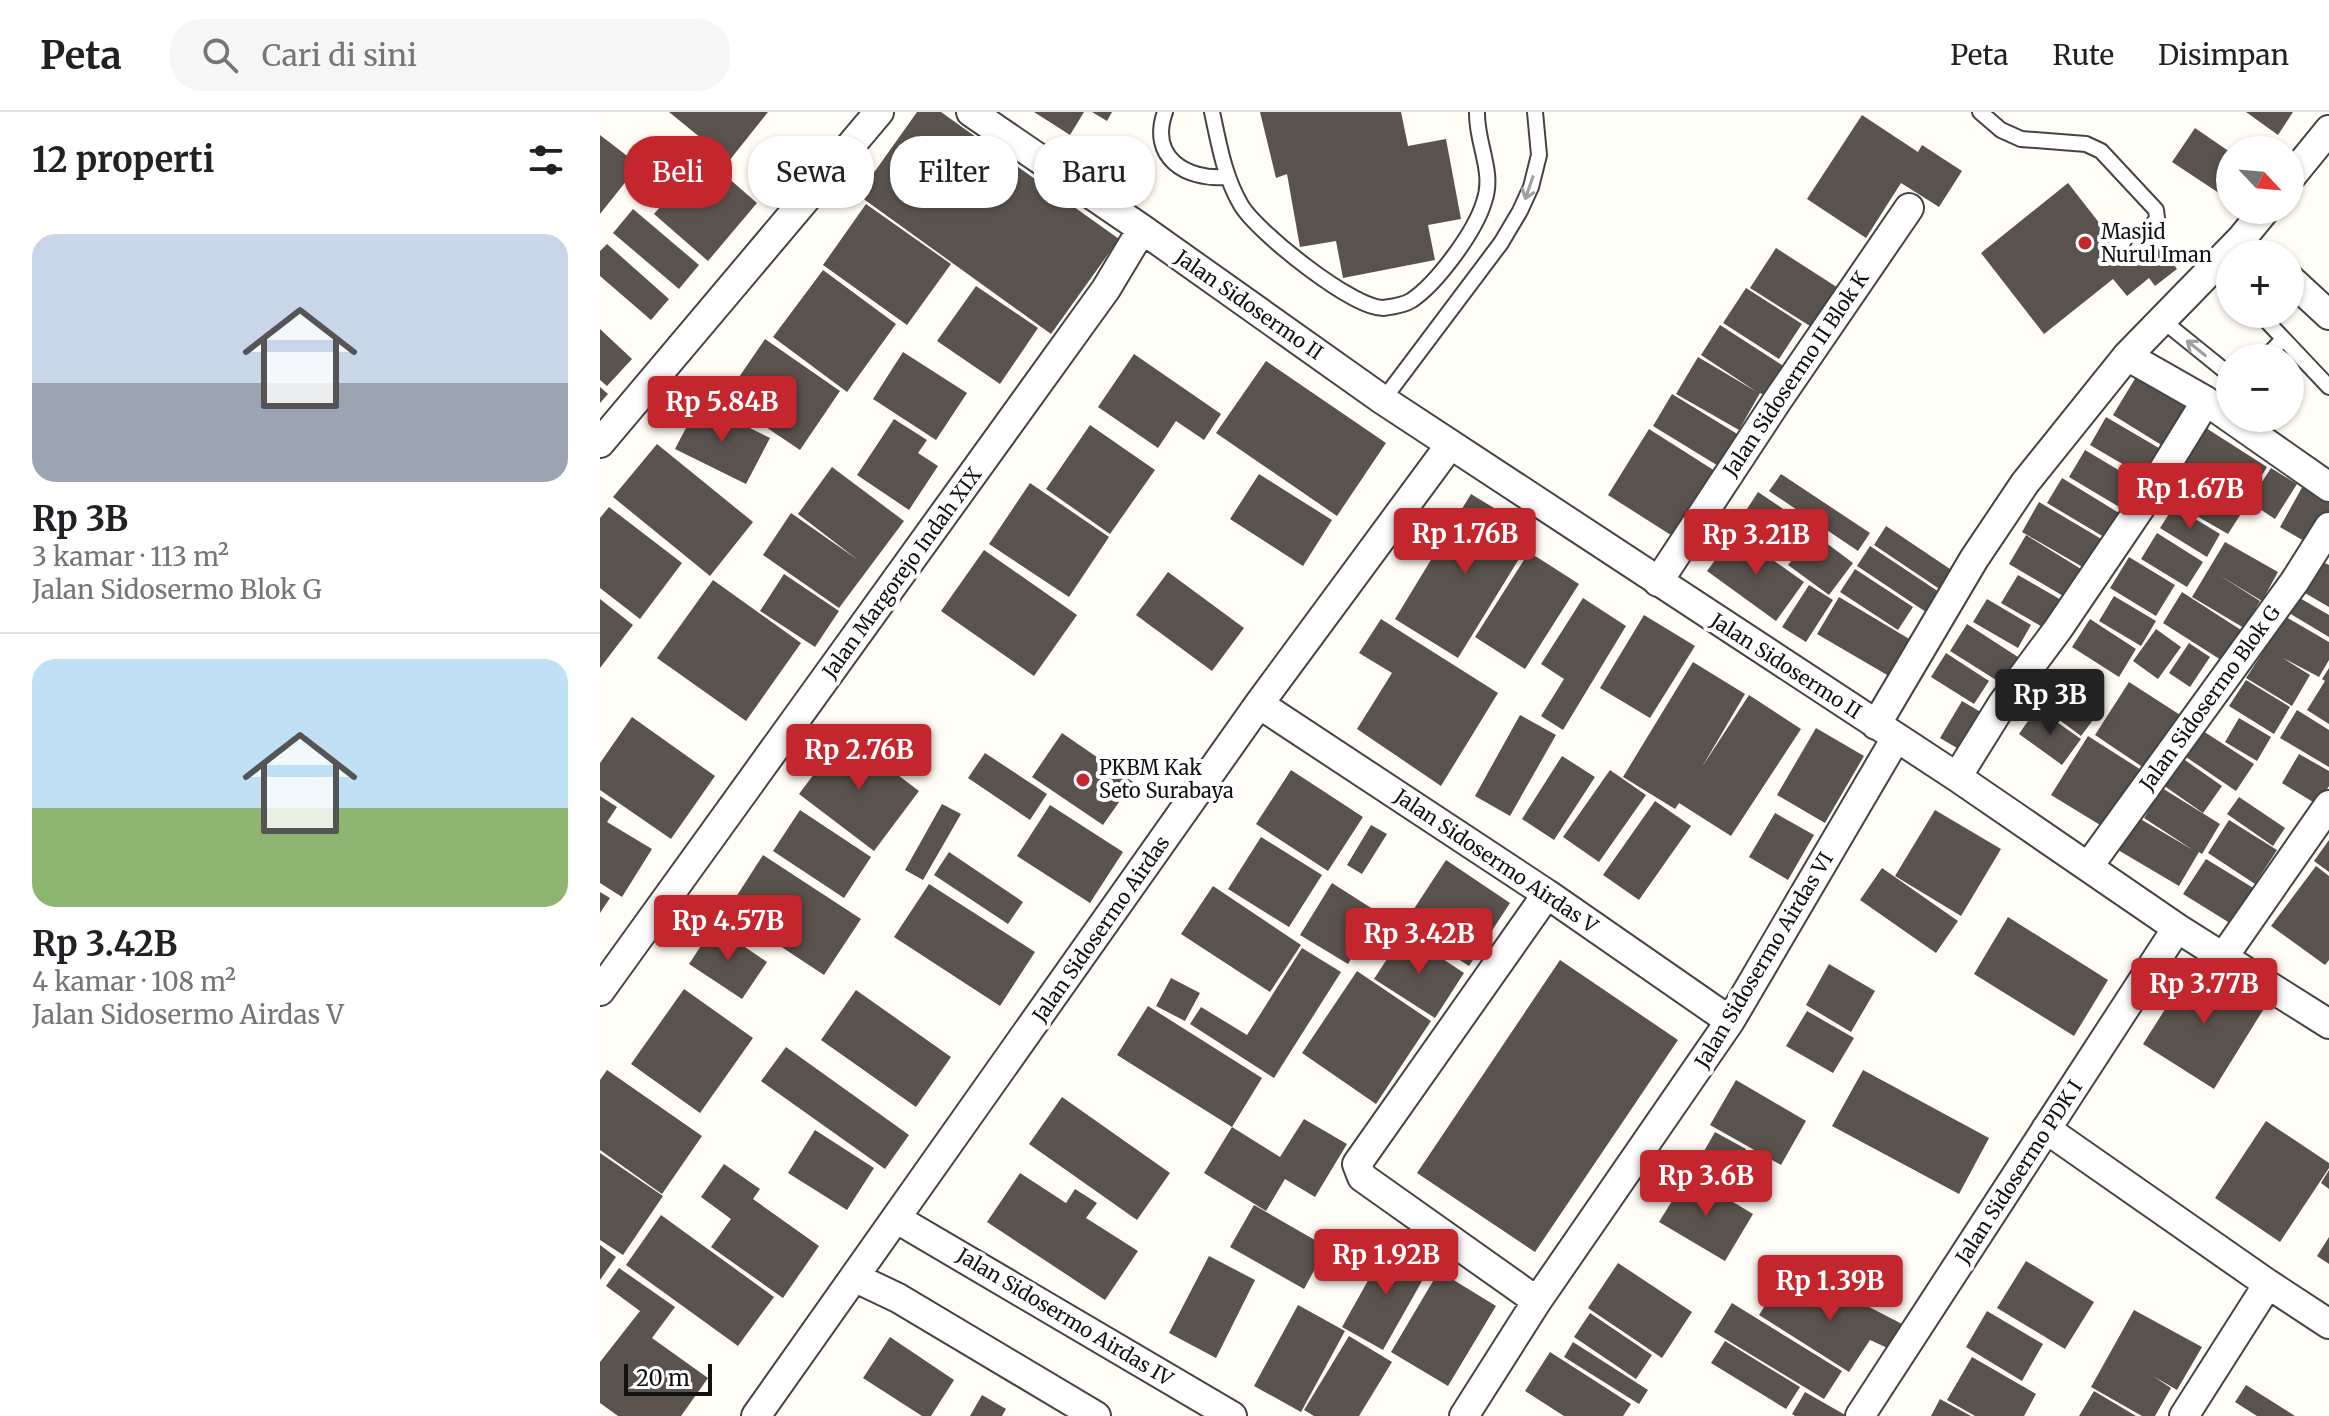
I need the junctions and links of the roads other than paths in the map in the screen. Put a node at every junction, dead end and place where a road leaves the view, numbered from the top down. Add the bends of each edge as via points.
1 (879, 112) edge
2 (971, 112) edge
3 (1165, 112) edge
4 (1212, 112) edge
5 (1477, 112) edge
6 (1535, 112) edge
7 (1980, 112) edge
8 (2329, 130) edge
9 (2304, 161) edge
10 (1226, 177) junction
11 (1909, 208) dead end
12 (1142, 229) junction
13 (2138, 248) dead end
14 (2216, 280) edge
15 (2304, 292) edge
16 (2329, 315) edge
17 (2162, 320) junction
18 (2273, 328) edge
19 (2283, 339) junction
20 (2278, 344) edge
21 (2127, 356) junction
22 (2216, 364) edge
23 (2329, 387) edge
24 (1383, 400) junction
25 (2206, 401) junction
26 (600, 443) edge
27 (1450, 445) junction
28 (2329, 487) edge
29 (2329, 527) edge
30 (1658, 582) junction
31 (1259, 704) junction
32 (1886, 732) junction
33 (1957, 777) junction
34 (2329, 805) edge
35 (2088, 867) junction
36 (1547, 894) junction
37 (2177, 928) junction
38 (2224, 956) junction
39 (600, 991) edge
40 (1730, 1021) junction
41 (2329, 1024) edge
42 (2046, 1129) junction
43 (897, 1219) junction
44 (854, 1277) junction
45 (2268, 1284) junction
46 (1537, 1301) junction
47 (2329, 1324) edge
48 (756, 1416) edge
49 (1096, 1416) edge
50 (1232, 1416) edge
51 (1464, 1416) edge
52 (1860, 1416) edge
53 (2184, 1416) edge

1 - 26 street
2 - 12 street, Jalan Sidosermo II
3 - 10 lane via 1159,128 1162,148 1174,162 1194,174
4 - 10 lane
5 - 10 lane via 1488,174 1484,202 1466,237 1429,286 1409,303 1380,308 1315,274 1280,248 1243,208
6 -> 24 lane via 1539,155 1520,211
7 - 13 lane via 2021,139 2086,144 2101,151 2156,210 2157,218
8 - 9 street
11 - 30 street, Jalan Sidosermo II Blok K
12 - 24 street, Jalan Sidosermo II
12 - 39 street, Jalan Margorejo Indah XIX via 1106,289
14 - 17 street, Jalan Sidosermo Airdas VI
15 - 16 street
17 - 21 street, Jalan Sidosermo Airdas VI
22 -> 17 lane
18 - 19 lane
19 - 20 lane
19 - 23 lane
21 - 25 street
21 - 32 street, Jalan Sidosermo Airdas VI via 2025,483 1974,559
24 - 27 street, Jalan Sidosermo II
25 - 28 street
25 - 33 street via 2140,508
27 - 30 street, Jalan Sidosermo II
27 - 31 street, Jalan Sidosermo Airdas
29 - 35 street, Jalan Sidosermo Blok G
30 - 32 street, Jalan Sidosermo II
31 - 36 street, Jalan Sidosermo Airdas V
31 - 43 street, Jalan Sidosermo Airdas
32 - 33 street, Jalan Sidosermo II
32 - 40 street, Jalan Sidosermo Airdas VI
33 - 35 street, Jalan Sidosermo II
34 - 38 street
35 - 37 street, Jalan Sidosermo II
36 - 40 street, Jalan Sidosermo Airdas V
36 - 46 street via 1357,1164 1362,1177
37 - 38 street, Jalan Sidosermo II
37 - 42 street, Jalan Sidosermo PDK I
38 - 41 street, Jalan Sidosermo II
40 - 46 street, Jalan Sidosermo Airdas VI
42 - 45 street
42 - 52 street, Jalan Sidosermo PDK I
43 - 44 street, Jalan Sidosermo Airdas
43 - 50 street, Jalan Sidosermo Airdas IV
44 - 48 street, Jalan Sidosermo Airdas
44 - 49 street
45 - 47 street
45 - 53 street
46 - 51 street, Jalan Sidosermo Airdas VI

